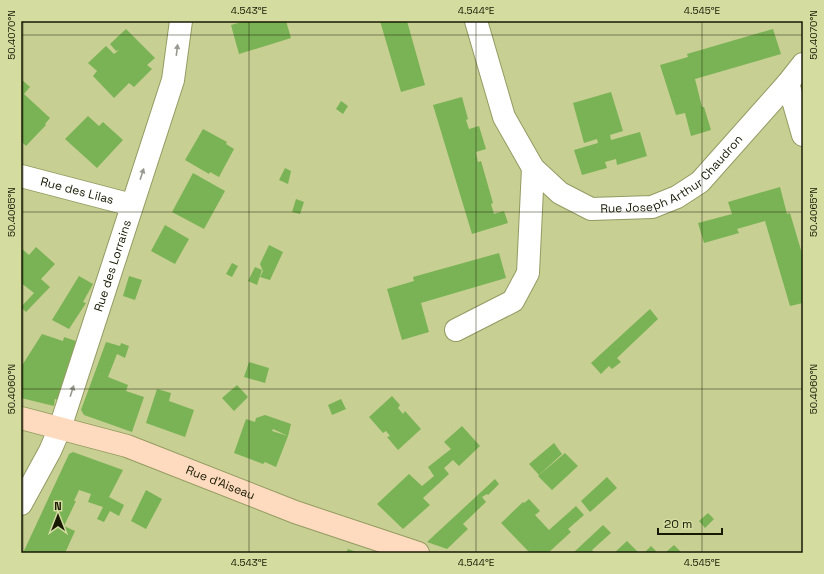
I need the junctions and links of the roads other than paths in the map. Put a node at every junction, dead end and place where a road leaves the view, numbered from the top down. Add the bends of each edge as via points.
1 (181, 21) edge
2 (476, 21) edge
3 (803, 64) edge
4 (788, 84) junction
5 (803, 135) edge
6 (533, 168) junction
7 (21, 176) edge
8 (132, 205) junction
9 (456, 330) dead end
10 (21, 418) edge
11 (60, 428) junction
12 (21, 504) edge
13 (418, 553) edge

8 -> 1 street, Rue des Lorrains via 173,80
2 - 6 street, Rue Joseph Arthur Chaudron via 504,117
3 - 4 street, Rue Joseph Arthur Chaudron
4 - 5 street
4 - 6 street, Rue Joseph Arthur Chaudron via 700,182 677,197 652,207 591,209 560,193
6 - 9 street via 528,273 513,301
7 - 8 street, Rue des Lilas
11 -> 8 street, Rue des Lorrains
10 - 11 street, Rue d'Aiseau
11 - 12 street, Rue des Lorrains
11 - 13 street, Rue d'Aiseau via 127,446 295,512

